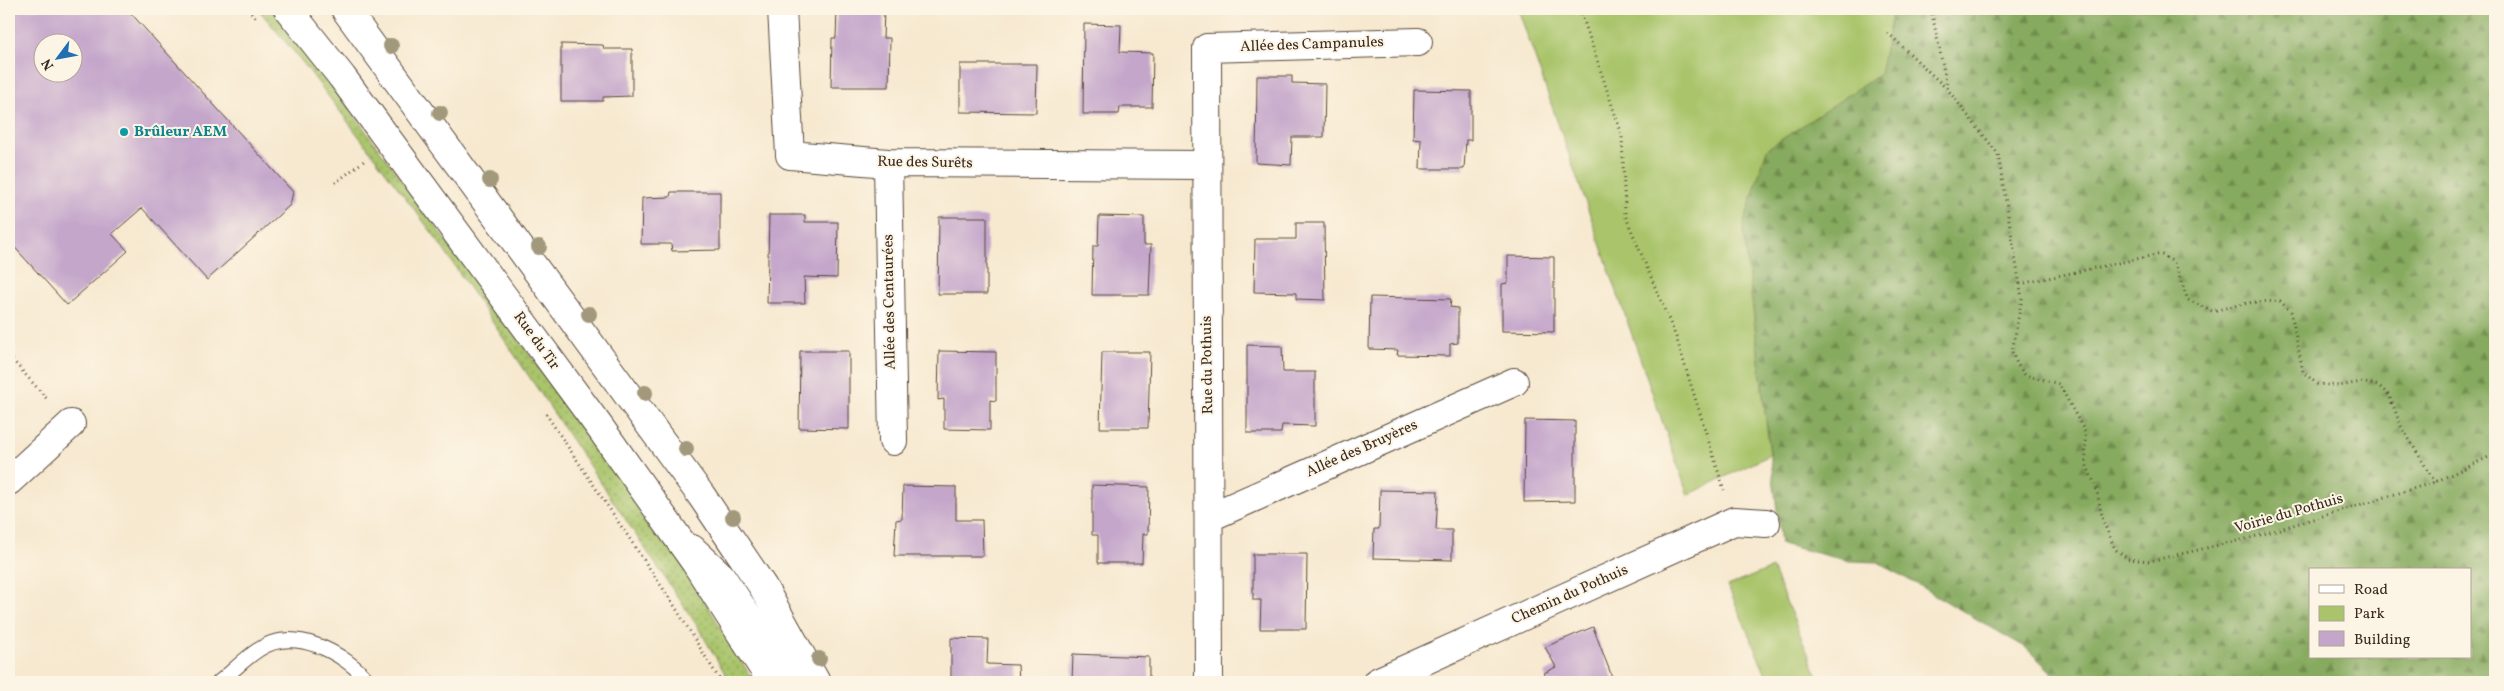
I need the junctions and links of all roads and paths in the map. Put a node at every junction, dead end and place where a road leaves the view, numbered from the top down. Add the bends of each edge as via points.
1 (288, 9) edge
2 (344, 9) edge
3 (782, 9) edge
4 (1580, 9) edge
5 (1931, 9) edge
6 (1888, 33) dead end
7 (1418, 42) dead end
8 (1207, 48) joint
9 (1948, 90) junction
10 (367, 159) dead end
11 (888, 163) junction
12 (1206, 165) junction
13 (335, 183) dead end
14 (2020, 284) junction
15 (9, 356) edge
16 (1514, 382) dead end
17 (70, 424) joint
18 (893, 441) dead end
19 (2495, 454) edge
20 (9, 481) edge
21 (2435, 482) junction
22 (1210, 516) junction
23 (1734, 521) junction
24 (1766, 523) dead end
25 (672, 530) junction
26 (219, 682) edge
27 (370, 682) edge
28 (772, 682) edge
29 (786, 682) edge
30 (816, 682) edge
31 (1209, 682) edge
32 (1376, 682) edge

1 - 25 street, Rue du Tir via 342,77
2 - 30 street via 701,495 763,587
3 - 11 street, Rue des Surêts via 790,155
4 - 23 path via 1622,135 1625,215 1676,337
5 - 9 path
6 - 9 path, Voirie du Pothuis
7 - 8 street, Allée des Campanules
8 - 12 street, Rue du Pothuis
9 - 14 path, Voirie du Pothuis via 1998,154
10 - 13 path
11 - 12 street, Rue des Surêts
11 - 18 street, Allée des Centaurées
12 - 22 street, Rue du Pothuis
14 - 21 path via 2160,254 2174,262 2188,300 2212,311 2253,302 2280,301 2291,312 2303,372 2317,384 2339,386 2362,382 2379,386 2389,395 2401,426
14 - 21 path, Voirie du Pothuis via 2022,298 2012,352 2025,375 2060,384 2086,432 2086,464 2096,487 2102,521 2115,548 2128,559 2150,561 2250,538
15 - 17 path
16 - 22 street, Allée des Bruyères
17 - 20 street
19 - 21 path, Voirie du Pothuis
22 - 31 street, Rue du Pothuis
23 - 24 street, Chemin du Pothuis
23 - 32 street, Chemin du Pothuis
25 - 28 street, Rue du Tir
25 - 29 street via 721,576 770,649
26 - 27 lane via 259,649 290,639 326,648

